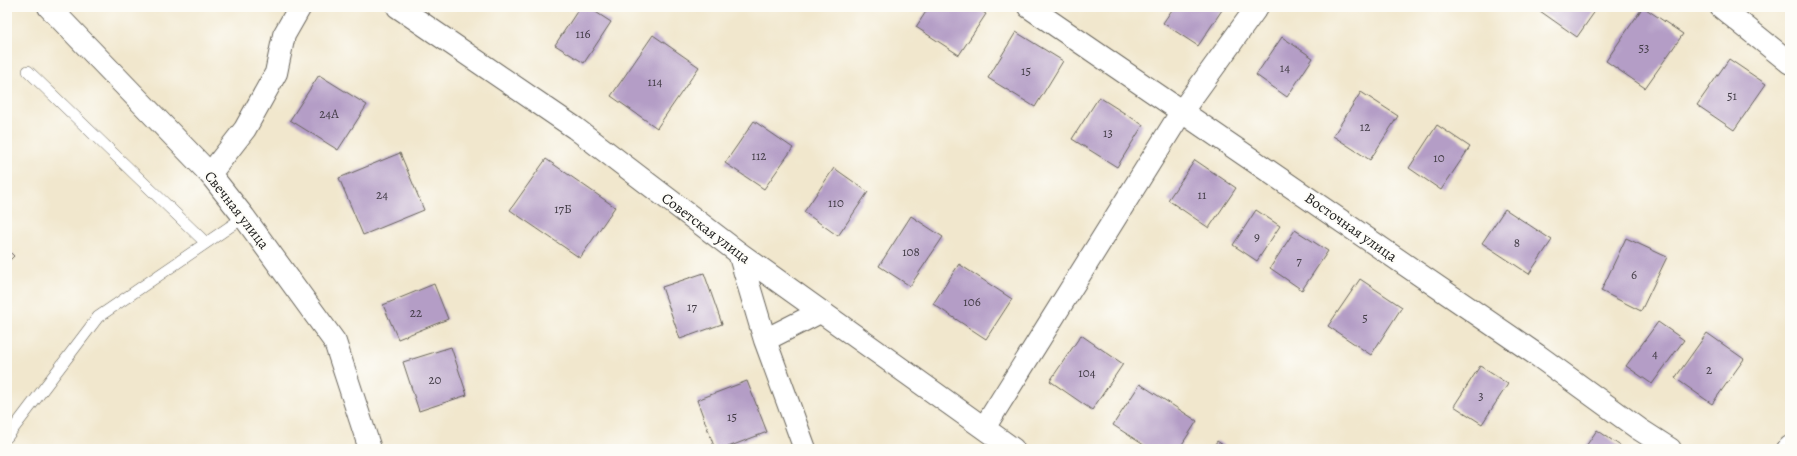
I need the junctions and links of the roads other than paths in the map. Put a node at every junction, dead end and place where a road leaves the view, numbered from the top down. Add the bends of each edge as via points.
1 (49, 7) edge
2 (300, 7) edge
3 (398, 7) edge
4 (1029, 7) edge
5 (1257, 7) edge
6 (1721, 7) edge
7 (1790, 62) edge
8 (28, 71) dead end
9 (1182, 111) junction
10 (210, 174) junction
11 (244, 217) junction
12 (206, 243) junction
13 (739, 253) junction
14 (820, 312) junction
15 (765, 340) junction
16 (984, 428) junction
17 (7, 437) edge
18 (1790, 447) edge
19 (370, 449) edge
20 (805, 449) edge
21 (1013, 449) edge
22 (1670, 449) edge
23 (1788, 449) edge

1 - 10 street, Свечная улица
2 - 10 street via 284,35 276,73 245,129
3 - 13 street, Советская улица via 575,128
4 - 9 street, Восточная улица
5 - 9 street
6 - 7 street
8 - 12 lane
9 - 16 street
9 - 22 street, Восточная улица
10 - 11 street, Свечная улица
11 - 12 lane
11 - 19 street, Свечная улица via 335,342
12 - 17 lane via 98,318
13 - 14 street, Советская улица
13 - 15 street
14 - 15 street
14 - 16 street, Советская улица
15 - 20 street
16 - 21 street, Советская улица
18 - 23 street

